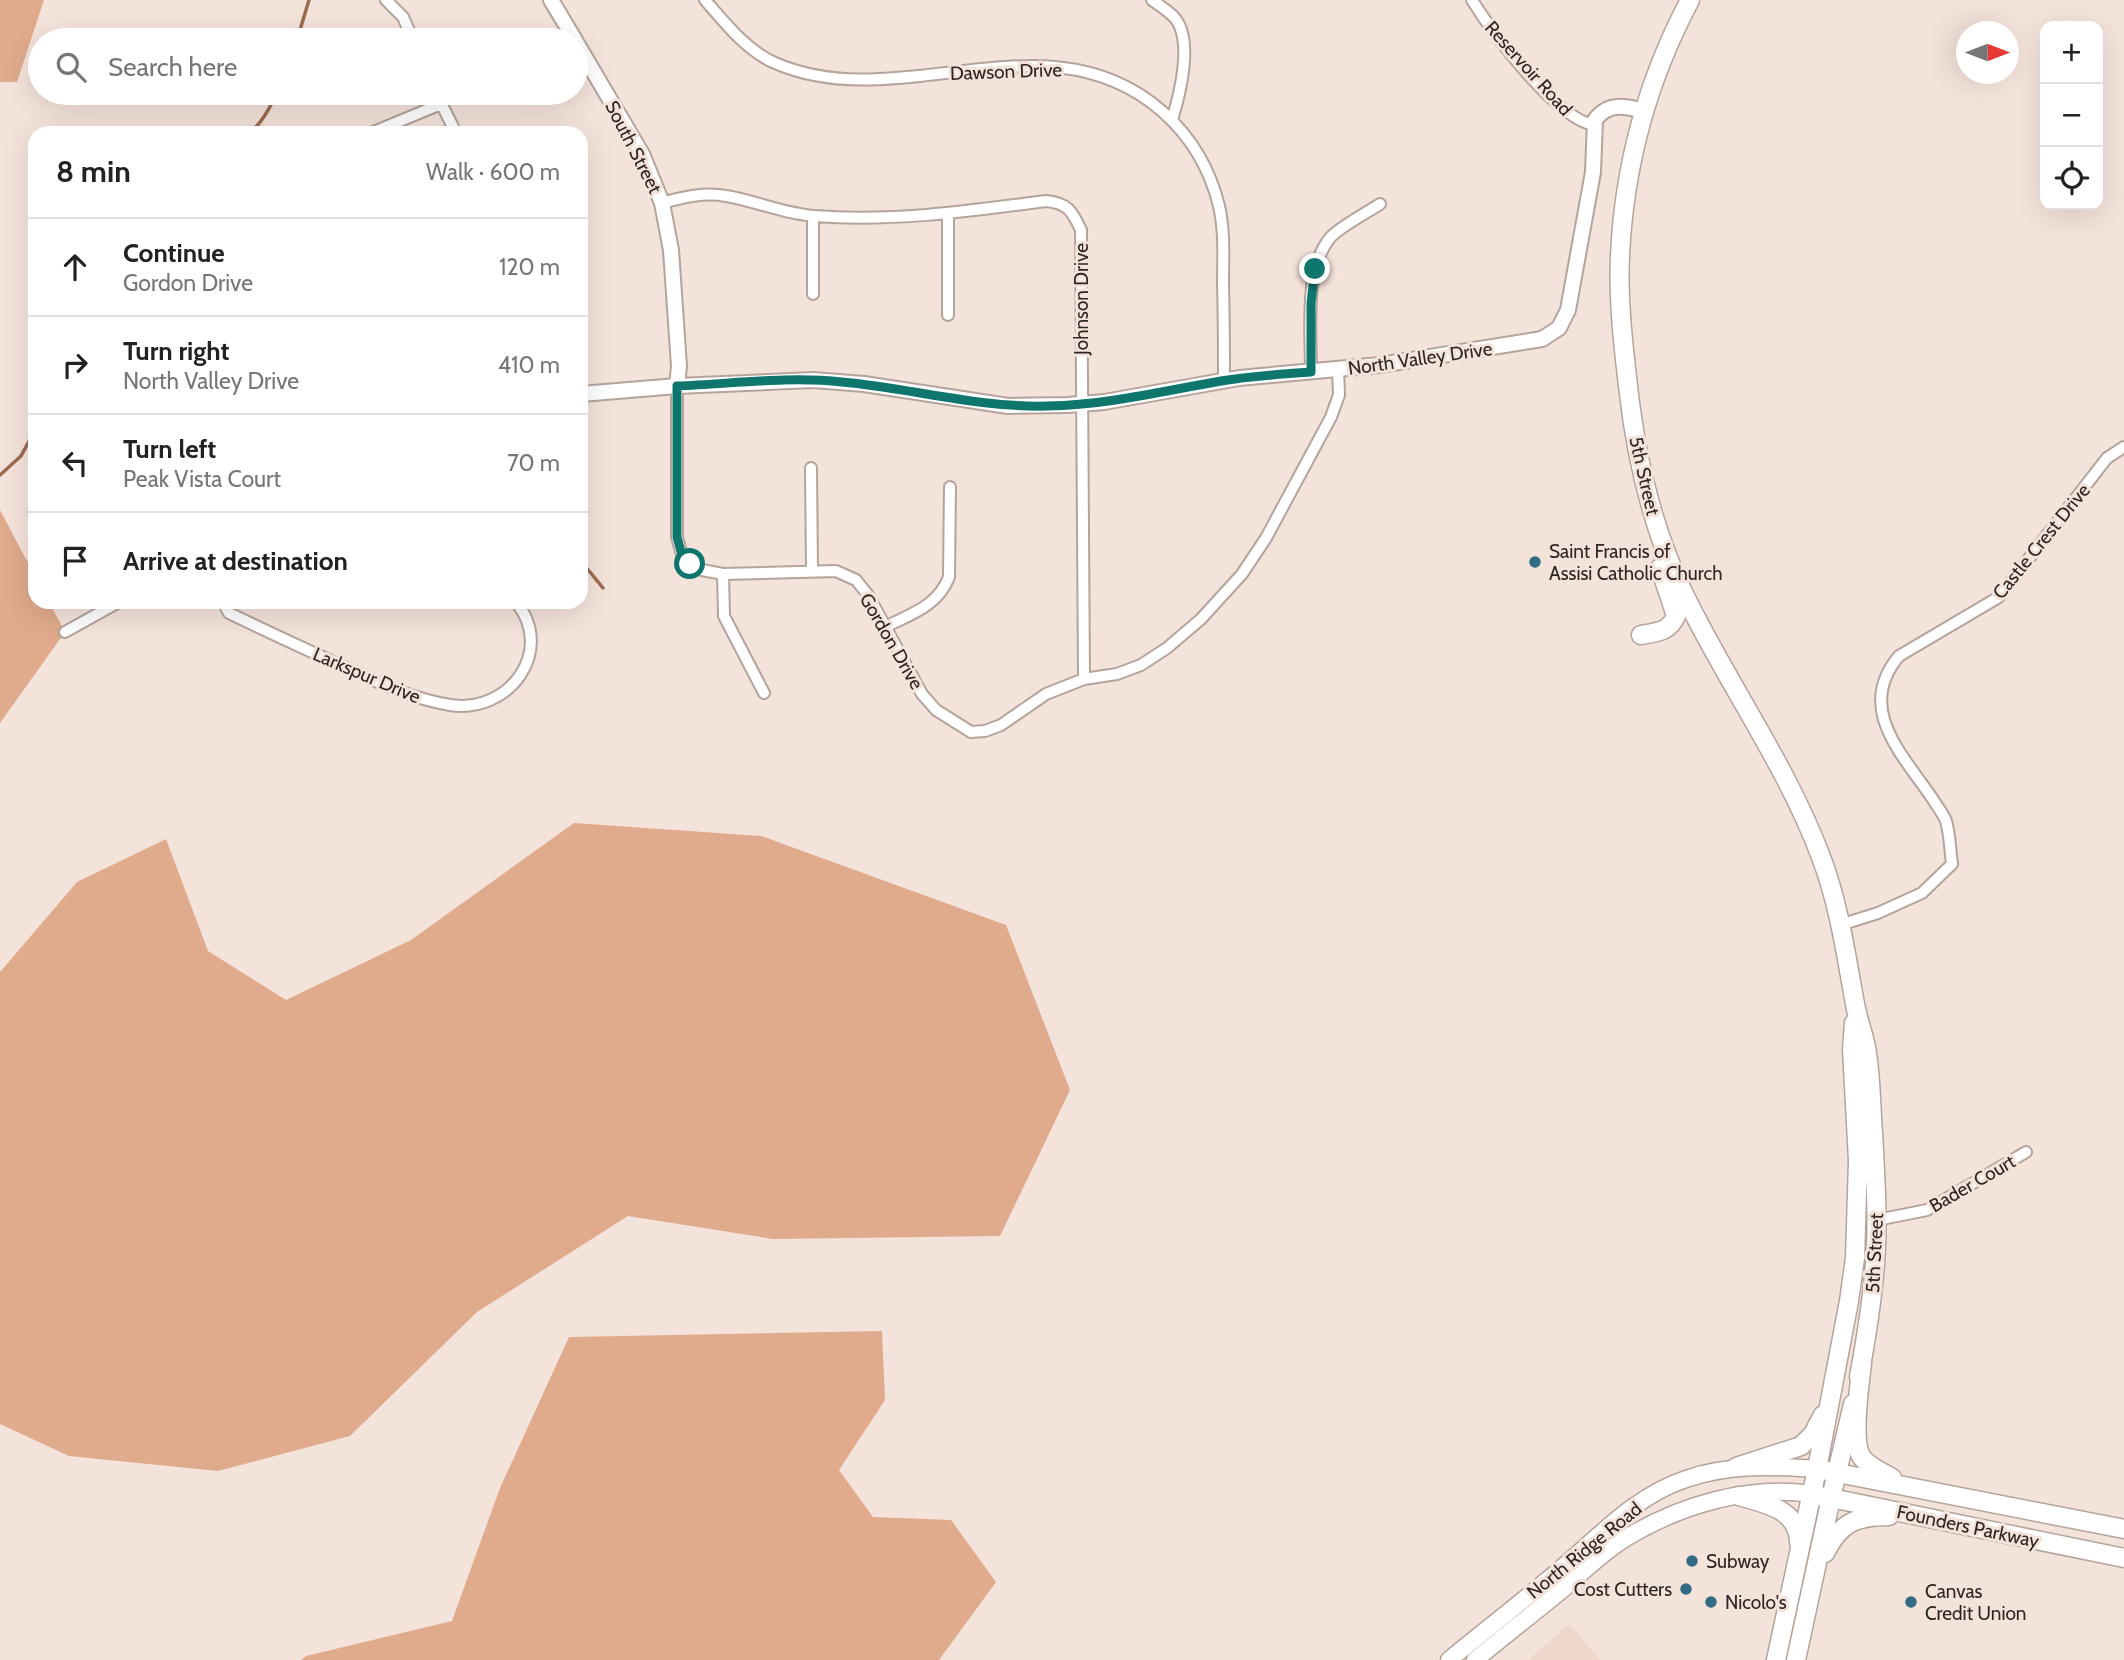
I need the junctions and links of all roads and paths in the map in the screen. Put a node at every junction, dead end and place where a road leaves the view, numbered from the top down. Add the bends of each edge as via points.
1 (386, 0) edge
2 (551, 0) edge
3 (705, 0) edge
4 (1152, 0) edge
5 (1472, 0) edge
6 (1689, 0) edge
7 (408, 28) edge
8 (567, 28) edge
9 (588, 63) edge
10 (425, 105) edge
11 (442, 105) edge
12 (1644, 111) junction
13 (1172, 120) junction
14 (1594, 125) junction
15 (384, 126) edge
16 (452, 126) edge
17 (663, 203) junction
18 (1380, 204) dead end
19 (948, 214) junction
20 (813, 216) junction
21 (813, 294) dead end
22 (948, 316) dead end
23 (1338, 369) junction
24 (1311, 372) junction
25 (1224, 380) junction
26 (677, 386) junction
27 (588, 393) edge
28 (1082, 404) junction
29 (2124, 447) edge
30 (811, 468) dead end
31 (950, 488) dead end
32 (1656, 523) junction
33 (812, 571) junction
34 (723, 574) junction
35 (105, 609) edge
36 (227, 609) edge
37 (521, 609) edge
38 (885, 627) junction
39 (65, 632) dead end
40 (1641, 635) dead end
41 (1084, 679) junction
42 (764, 693) dead end
43 (1840, 925) junction
44 (1855, 1005) junction
45 (1854, 1079) junction
46 (2026, 1152) dead end
47 (1877, 1220) junction
48 (1856, 1227) junction
49 (1862, 1363) junction
50 (1857, 1388) junction
51 (1832, 1400) junction
52 (1736, 1467) junction
53 (1817, 1469) junction
54 (1837, 1473) junction
55 (1914, 1488) junction
56 (1811, 1494) junction
57 (1739, 1496) junction
58 (1831, 1498) junction
59 (1934, 1520) junction
60 (2124, 1528) edge
61 (2124, 1558) edge
62 (1797, 1569) junction
63 (1813, 1577) junction
64 (1449, 1660) edge
65 (1475, 1660) edge
66 (1776, 1660) edge
67 (1796, 1660) edge

1 - 7 street
2 - 8 street, South Street
3 - 13 street, Dawson Drive via 754,51 798,71 881,80 968,69 1072,69 1129,87
4 - 13 street via 1175,18 1183,37 1184,69
5 - 14 street, Reservoir Road via 1495,34 1550,96 1578,121
6 - 12 main road, 5th Street
9 - 17 street, South Street via 642,154
10 - 15 street
11 - 16 street
12 - 14 street via 1611,107
12 - 32 main road, 5th Street via 1624,210 1620,291 1631,412
13 - 25 street, Dawson Drive via 1198,153 1219,205
14 - 23 street, North Valley Drive via 1593,172 1568,310 1559,328 1542,339
17 - 20 street, Johnson Drive via 699,195 725,196
17 - 26 street, South Street via 671,250
18 - 24 street via 1330,237 1315,269
19 - 20 street, Johnson Drive
19 - 22 street
19 - 28 street, Johnson Drive via 1046,201 1061,202 1073,213 1081,230
20 - 21 street
23 - 24 street, North Valley Drive
23 - 41 street, Gordon Drive via 1339,395 1331,417 1242,574 1201,619 1149,659 1117,674
24 - 25 street, North Valley Drive
25 - 28 street, North Valley Drive
26 - 27 street, North Valley Drive
26 - 28 street, North Valley Drive via 826,380 1008,406
26 - 34 street, Gordon Drive via 677,537 690,564
28 - 41 street, Johnson Drive
29 - 43 street, Castle Crest Drive via 2107,458 1999,597 1899,656 1890,667 1882,687 1884,723 1946,820 1952,864 1922,893
30 - 33 street
31 - 38 street via 949,577 944,590 932,603
32 - 40 main road via 1659,566 1676,616 1672,626 1663,631
32 - 43 main road, 5th Street via 1697,619 1798,802 1822,859
33 - 34 street, Gordon Drive
33 - 38 street, Gordon Drive via 836,571 856,580
34 - 42 street via 724,616
35 - 39 street
36 - 37 street, Larkspur Drive via 410,697 453,705 491,700 519,678 528,660 531,637
38 - 41 street, Gordon Drive via 922,694 936,710 971,732 1001,725 1046,694
43 - 44 main road, 5th Street
44 - 45 main road, 5th Street
44 - 47 main road, 5th Street via 1867,1051
45 - 47 main road via 1866,1131 1869,1209
45 - 48 main road, 5th Street
46 - 47 street, Bader Court via 1927,1210
47 - 49 main road, 5th Street
48 - 50 main road via 1863,1234 1866,1253
48 - 51 main road, 5th Street
49 - 50 main road, 5th Street
49 - 55 main road via 1856,1428 1860,1455 1873,1468
50 - 54 main road, 5th Street
51 - 52 main road via 1801,1446
51 - 53 main road, 5th Street
52 - 53 main road, North Ridge Road
52 - 64 main road, North Ridge Road via 1685,1479 1648,1498
53 - 54 main road, Founders Parkway
53 - 56 main road, 5th Street
54 - 55 main road, Founders Parkway
54 - 58 main road, 5th Street
55 - 60 main road, Founders Parkway
56 - 57 main road, North Ridge Road
56 - 58 main road, Founders Parkway
56 - 62 main road, 5th Street
57 - 62 main road via 1793,1519 1800,1540
57 - 65 main road, North Ridge Road via 1689,1508 1626,1538
58 - 59 main road, Founders Parkway
58 - 63 main road, 5th Street
59 - 61 main road, Founders Parkway
59 - 63 main road via 1879,1516 1854,1521 1837,1532
62 - 66 main road
63 - 67 main road, 5th Street

